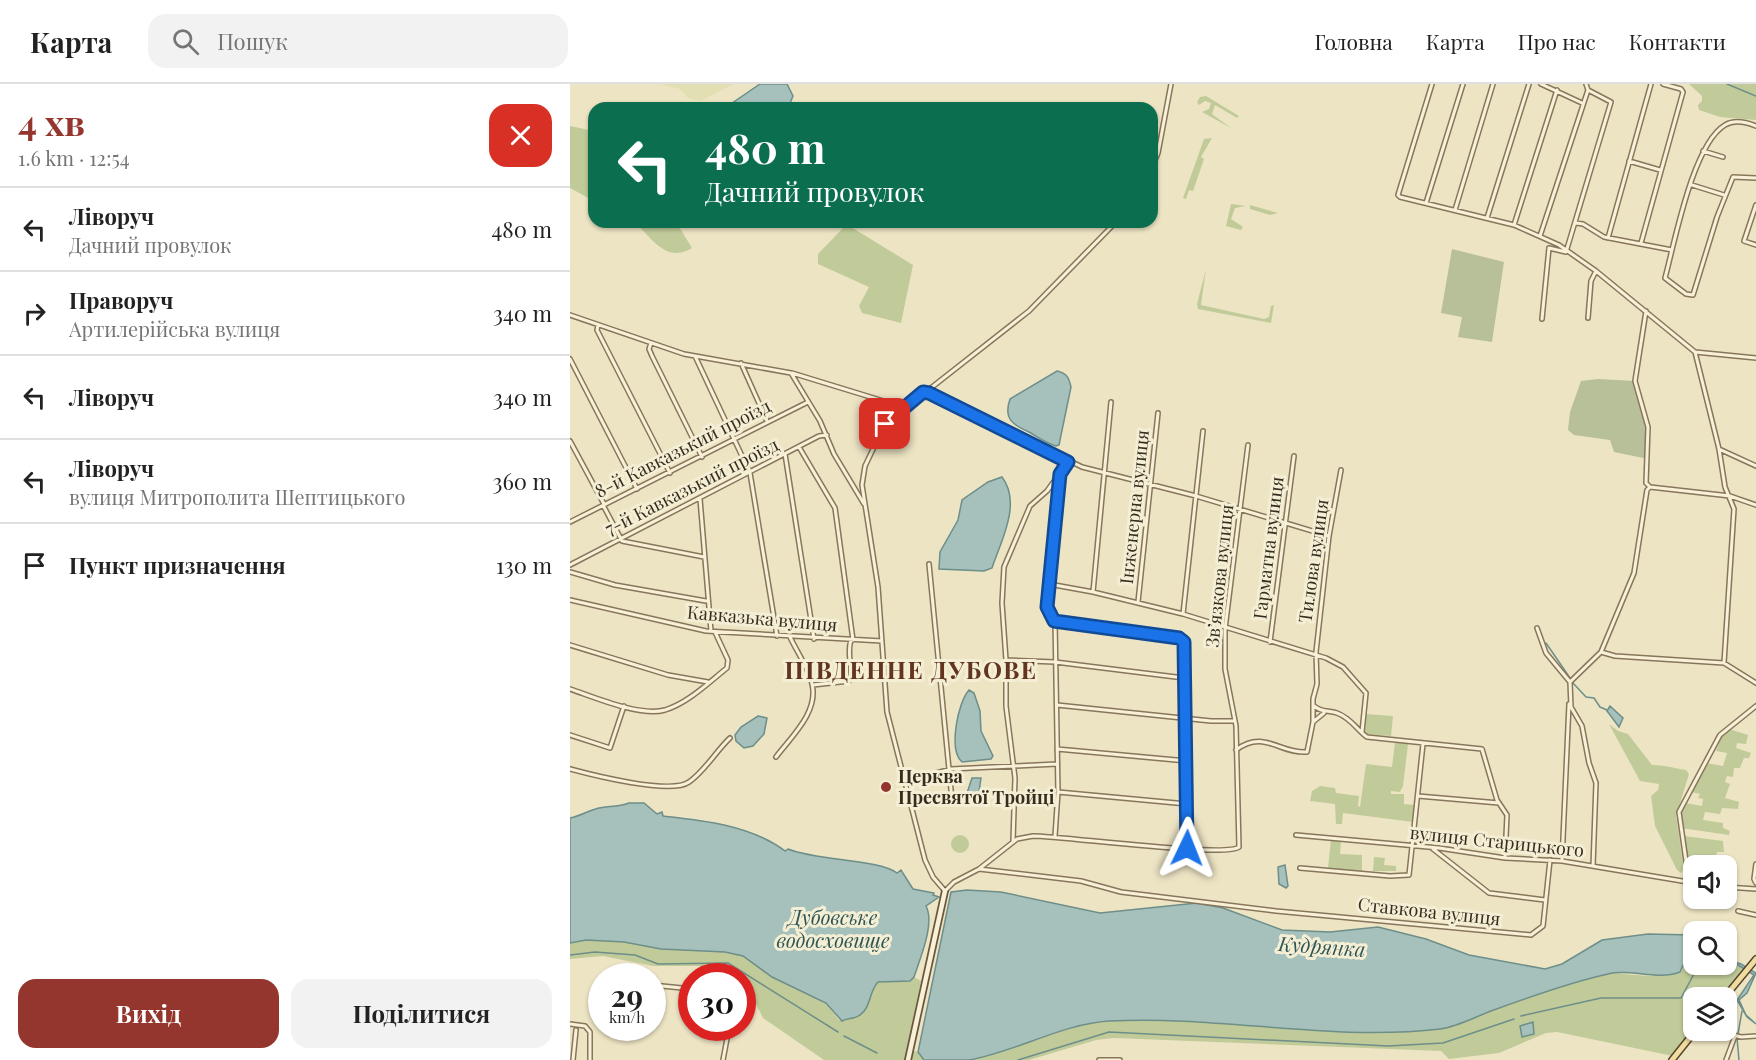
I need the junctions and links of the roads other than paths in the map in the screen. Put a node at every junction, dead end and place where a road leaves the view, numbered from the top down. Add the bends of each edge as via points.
1 (1171, 84) edge
2 (1432, 84) edge
3 (1463, 84) edge
4 (1493, 84) edge
5 (1529, 84) edge
6 (1541, 84) edge
7 (1586, 84) edge
8 (1650, 84) edge
9 (1664, 84) edge
10 (1557, 90) junction
11 (1588, 90) junction
12 (1582, 103) junction
13 (1756, 126) edge
14 (1703, 151) junction
15 (1158, 153) edge
16 (1723, 157) dead end
17 (1629, 161) junction
18 (1660, 170) junction
19 (1756, 178) edge
20 (1691, 185) junction
21 (1725, 195) junction
22 (1426, 203) junction
23 (1756, 205) edge
24 (1455, 210) junction
25 (1487, 218) junction
26 (1576, 224) junction
27 (1514, 225) junction
28 (1110, 228) edge
29 (1540, 236) junction
30 (1608, 238) junction
31 (1641, 243) junction
32 (1756, 245) edge
33 (1672, 250) junction
34 (1566, 252) junction
35 (1596, 271) junction
36 (1646, 311) junction
37 (570, 315) edge
38 (1588, 318) dead end
39 (1542, 319) dead end
40 (598, 324) junction
41 (652, 342) junction
42 (1695, 352) junction
43 (695, 356) junction
44 (1756, 357) edge
45 (570, 359) edge
46 (741, 363) junction
47 (791, 373) junction
48 (923, 392) junction
49 (808, 402) junction
50 (1111, 402) dead end
51 (900, 410) junction
52 (1158, 413) dead end
53 (768, 421) junction
54 (1203, 431) dead end
55 (827, 435) junction
56 (570, 441) edge
57 (734, 441) junction
58 (1248, 445) dead end
59 (798, 447) junction
60 (1719, 449) junction
61 (785, 454) junction
62 (1294, 456) dead end
63 (702, 457) junction
64 (1068, 462) junction
65 (1756, 466) edge
66 (1341, 470) dead end
67 (670, 473) junction
68 (750, 473) junction
69 (1106, 473) junction
70 (1060, 474) junction
71 (1151, 484) junction
72 (1649, 488) junction
73 (637, 489) junction
74 (1196, 496) junction
75 (1730, 496) junction
76 (700, 500) junction
77 (603, 505) junction
78 (1756, 505) edge
79 (866, 508) junction
80 (1241, 510) junction
81 (570, 522) edge
82 (1285, 525) junction
83 (1329, 536) junction
84 (620, 539) junction
85 (704, 557) junction
86 (928, 564) dead end
87 (570, 565) edge
88 (570, 572) edge
89 (1049, 584) junction
90 (1093, 592) junction
91 (570, 600) edge
92 (706, 601) junction
93 (1138, 603) junction
94 (1183, 614) junction
95 (1054, 621) junction
96 (1537, 628) dead end
97 (1226, 629) junction
98 (713, 631) junction
99 (777, 636) junction
100 (790, 638) junction
101 (814, 639) junction
102 (852, 640) junction
103 (882, 641) junction
104 (1270, 642) junction
105 (570, 645) edge
106 (1601, 652) junction
107 (1318, 656) junction
108 (1006, 660) junction
109 (1056, 662) junction
110 (1724, 663) junction
111 (1184, 678) junction
112 (710, 682) junction
113 (1570, 682) junction
114 (1756, 683) edge
115 (813, 686) junction
116 (570, 689) edge
117 (1057, 705) junction
118 (624, 706) junction
119 (1314, 706) junction
120 (1756, 706) edge
121 (1571, 711) junction
122 (1326, 712) junction
123 (1185, 719) junction
124 (1235, 721) junction
125 (1313, 722) junction
126 (1362, 732) junction
127 (570, 735) edge
128 (730, 738) dead end
129 (1424, 744) junction
130 (1057, 749) junction
131 (1236, 750) junction
132 (776, 757) dead end
133 (1187, 761) junction
134 (1057, 764) junction
135 (1014, 765) junction
136 (570, 769) edge
137 (951, 769) junction
138 (904, 782) junction
139 (1058, 792) junction
140 (1418, 796) junction
141 (952, 800) dead end
142 (1187, 804) junction
143 (1499, 804) junction
144 (1296, 835) dead end
145 (1055, 836) junction
146 (1013, 841) junction
147 (1413, 846) junction
148 (1187, 848) junction
149 (1438, 851) junction
150 (1685, 855) edge
151 (1505, 858) junction
152 (1550, 860) junction
153 (1562, 861) junction
154 (1756, 864) edge
155 (1593, 866) junction
156 (1300, 868) dead end
157 (979, 869) junction
158 (1683, 881) edge
159 (1756, 883) edge
160 (1737, 888) edge
161 (1756, 889) edge
162 (945, 891) junction
163 (1545, 900) junction
164 (1738, 911) dead end
165 (1756, 915) edge
166 (1756, 959) edge
167 (1733, 987) edge
168 (570, 1024) edge
169 (576, 1030) dead end
170 (1756, 1035) edge
171 (1737, 1036) edge
172 (727, 1041) edge
173 (1687, 1041) edge
174 (1733, 1041) edge
175 (573, 1060) edge
176 (590, 1060) edge
177 (723, 1060) edge
178 (908, 1060) edge
179 (1099, 1060) edge
180 (1120, 1060) edge
181 (1672, 1060) edge
182 (1726, 1060) edge

1 - 15 street
2 - 22 street via 1398,195
3 - 22 street
4 - 24 street
5 - 25 street
6 - 10 street
7 - 11 street
8 - 17 street
9 - 18 street via 1681,89
10 - 12 street
10 - 27 street
11 - 12 street
11 - 26 street via 1611,102
12 - 29 street
13 - 14 street via 1734,121 1724,125
14 - 16 street
14 - 20 street
17 - 18 street
17 - 30 street
18 - 31 street
19 - 21 street via 1733,177
20 - 21 street
20 - 33 street
21 - 33 street via 1692,297 1665,278
22 - 24 street
23 - 32 street via 1743,241
24 - 25 street
25 - 27 street
26 - 30 street
26 - 34 street
27 - 29 street
28 - 48 street via 1029,311
29 - 34 street
30 - 31 street
31 - 33 street
34 - 35 street
34 - 39 street via 1548,248
35 - 36 street
35 - 38 street via 1591,281
36 - 42 street
36 - 72 street via 1635,381 1648,427
37 - 40 street
40 - 41 street
40 - 67 street via 597,330
41 - 43 street
41 - 63 street via 649,349
42 - 44 street
42 - 60 street
43 - 46 street
43 - 57 street
45 - 73 street
46 - 47 street
46 - 53 street
47 - 49 street
47 - 51 street via 890,403
48 - 51 street
48 - 64 street
49 - 53 street, 8-й Кавказький проїзд
49 - 55 street
50 - 69 street
51 - 79 street via 879,432 865,465 862,485
52 - 71 street, Інженерна вулиця
53 - 57 street, 8-й Кавказький проїзд
54 - 74 street
55 - 59 street, 7-й Кавказький проїзд
55 - 79 street
56 - 77 street
57 - 63 street, 8-й Кавказький проїзд
57 - 68 street
58 - 80 street, Звʼязкова вулиця
59 - 61 street, 7-й Кавказький проїзд
59 - 102 street via 835,508
60 - 65 street
60 - 75 street
61 - 68 street, 7-й Кавказький проїзд
61 - 101 street
62 - 82 street, Гарматна вулиця
63 - 67 street, 8-й Кавказький проїзд
64 - 69 street
64 - 70 street
66 - 83 street, Тилова вулиця
67 - 73 street, 8-й Кавказький проїзд
68 - 76 street, 7-й Кавказький проїзд
68 - 99 street
69 - 71 street
69 - 90 street
70 - 89 street
70 - 108 street via 1030,506 1004,567
71 - 74 street
71 - 93 street, Інженерна вулиця
72 - 75 street
72 - 106 street via 1634,573
73 - 77 street, 8-й Кавказький проїзд
74 - 80 street
74 - 94 street
75 - 78 street
75 - 110 street via 1734,509
76 - 84 street, 7-й Кавказький проїзд
76 - 85 street
77 - 81 street, 8-й Кавказький проїзд
77 - 84 street
79 - 103 street
80 - 82 street
80 - 97 street, Звʼязкова вулиця
82 - 83 street
82 - 104 street, Гарматна вулиця
83 - 107 street, Тилова вулиця
84 - 85 street
84 - 87 street, 7-й Кавказький проїзд
85 - 92 street
86 - 137 street
88 - 92 street via 615,585
89 - 90 street
89 - 95 street via 1047,607
90 - 93 street
91 - 98 street, Кавказька вулиця
92 - 98 street
93 - 94 street
94 - 97 street
95 - 109 street
95 - 111 street via 1179,638 1184,642
96 - 113 street via 1546,653
97 - 104 street
97 - 124 street, Звʼязкова вулиця via 1225,669
98 - 99 street, Кавказька вулиця
98 - 112 street via 729,665
99 - 100 street, Кавказька вулиця
100 - 101 street, Кавказька вулиця
100 - 115 street
101 - 102 street, Кавказька вулиця
102 - 103 street, Кавказька вулиця
102 - 115 street via 848,652 852,673 849,681
103 - 138 street via 887,712
104 - 107 street
105 - 112 street via 668,675
106 - 110 street
106 - 113 street
107 - 119 street, Тилова вулиця
107 - 126 street via 1343,666 1366,693
108 - 109 street
108 - 135 street via 1006,706
109 - 111 street
109 - 117 street
110 - 114 street
111 - 123 street
112 - 118 street via 664,710
113 - 121 street
115 - 132 street via 808,713
116 - 118 street
117 - 123 street
117 - 130 street
118 - 127 street via 610,748
119 - 122 street
119 - 125 street, Тилова вулиця
120 - 150 street via 1720,735 1679,812
121 - 153 street
121 - 155 street via 1582,726 1596,783
122 - 125 street
122 - 126 street via 1339,714
123 - 124 street
123 - 133 street
124 - 131 street, Звʼязкова вулиця
125 - 131 street, Тилова вулиця via 1304,753 1267,741 1247,743
126 - 129 street via 1367,737
128 - 136 street via 690,781 680,785 620,782
129 - 140 street
129 - 143 street via 1482,749
130 - 133 street
130 - 134 street
131 - 148 street, Звʼязкова вулиця via 1239,847
133 - 142 street
134 - 135 street
134 - 139 street
135 - 137 street
135 - 146 street
137 - 138 street
137 - 141 street
138 - 162 street via 925,860
139 - 142 street
139 - 145 street
140 - 143 street
140 - 147 street
142 - 148 street
143 - 151 street via 1507,815
144 - 147 street, вулиця Старицького
145 - 146 street
145 - 148 street
146 - 157 street
147 - 149 street, вулиця Старицького
147 - 156 street via 1409,875
149 - 151 street, вулиця Старицького
149 - 163 street via 1489,893
151 - 152 street, вулиця Старицького
152 - 153 street, вулиця Старицького
152 - 163 street, Ставкова вулиця
153 - 155 street, вулиця Старицького
154 - 159 street
155 - 158 street, вулиця Старицького
157 - 162 street
157 - 163 street, Ставкова вулиця via 1243,907 1531,935 1543,926
160 - 161 street
162 - 178 street
164 - 165 street
166 - 167 main road
168 - 176 street via 585,1026 590,1032
169 - 175 street
170 - 171 street
172 - 177 street
173 - 181 main road
174 - 182 street
179 - 180 street

